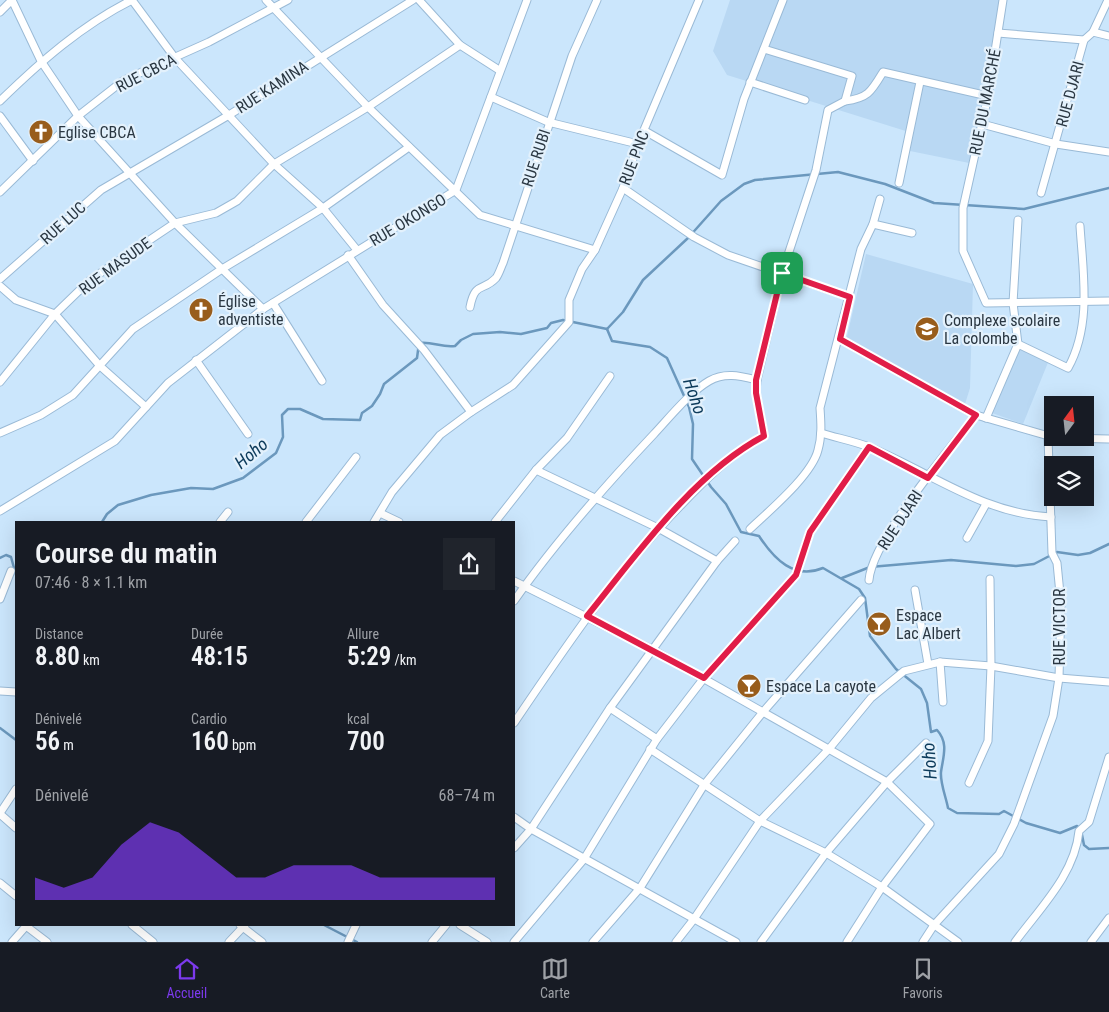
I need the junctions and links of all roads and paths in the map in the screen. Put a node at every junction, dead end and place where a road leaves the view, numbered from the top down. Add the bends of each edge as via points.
1 (12, 0) edge
2 (132, 0) edge
3 (266, 0) edge
4 (288, 0) edge
5 (413, 0) edge
6 (419, 0) edge
7 (527, 0) edge
8 (597, 0) edge
9 (699, 0) edge
10 (783, 0) edge
11 (1003, 0) edge
12 (1108, 0) edge
13 (273, 9) junction
14 (0, 12) edge
15 (1093, 32) junction
16 (998, 33) junction
17 (1109, 36) edge
18 (1084, 40) junction
19 (460, 45) junction
20 (764, 49) junction
21 (319, 57) junction
22 (175, 58) junction
23 (41, 61) junction
24 (499, 70) junction
25 (750, 82) junction
26 (920, 82) junction
27 (988, 96) junction
28 (490, 97) junction
29 (805, 100) dead end
30 (0, 101) edge
31 (845, 101) junction
32 (368, 107) junction
33 (228, 115) junction
34 (0, 116) edge
35 (78, 116) junction
36 (548, 122) junction
37 (982, 124) junction
38 (645, 131) junction
39 (638, 144) junction
40 (1056, 144) junction
41 (409, 147) junction
42 (1109, 152) edge
43 (33, 161) junction
44 (274, 164) junction
45 (131, 174) junction
46 (900, 183) dead end
47 (623, 188) junction
48 (456, 190) junction
49 (0, 192) edge
50 (1041, 193) dead end
51 (880, 199) dead end
52 (323, 208) junction
53 (1018, 220) dead end
54 (175, 223) junction
55 (873, 224) junction
56 (514, 226) junction
57 (1080, 226) dead end
58 (912, 233) dead end
59 (357, 250) junction
60 (595, 250) junction
61 (348, 255) junction
62 (222, 269) junction
63 (782, 273) junction
64 (0, 280) edge
65 (0, 286) edge
66 (850, 297) junction
67 (1109, 301) edge
68 (273, 303) junction
69 (1013, 303) junction
70 (1085, 303) junction
71 (470, 308) dead end
72 (263, 309) junction
73 (55, 314) junction
74 (840, 339) junction
75 (1018, 344) junction
76 (196, 360) junction
77 (100, 366) junction
78 (610, 376) dead end
79 (756, 380) junction
80 (322, 381) dead end
81 (0, 382) edge
82 (146, 407) junction
83 (470, 412) junction
84 (976, 415) junction
85 (986, 418) junction
86 (0, 433) edge
87 (821, 433) junction
88 (248, 434) dead end
89 (1044, 435) edge
90 (1094, 439) edge
91 (1109, 439) edge
92 (1050, 446) edge
93 (869, 447) junction
94 (356, 457) dead end
95 (536, 470) junction
96 (928, 478) junction
97 (594, 498) junction
98 (986, 504) junction
99 (0, 511) edge
100 (228, 512) dead end
101 (380, 513) junction
102 (1051, 517) junction
103 (221, 521) edge
104 (307, 521) edge
105 (375, 521) edge
106 (397, 521) edge
107 (496, 521) edge
108 (658, 528) junction
109 (750, 529) dead end
110 (967, 538) dead end
111 (735, 541) dead end
112 (717, 561) junction
113 (11, 571) dead end
114 (990, 579) dead end
115 (870, 580) dead end
116 (515, 582) edge
117 (524, 586) junction
118 (915, 590) dead end
119 (0, 599) edge
120 (515, 600) edge
121 (861, 600) dead end
122 (587, 616) junction
123 (653, 650) junction
124 (940, 662) junction
125 (928, 664) junction
126 (991, 666) junction
127 (704, 678) junction
128 (1059, 678) junction
129 (1109, 682) edge
130 (0, 691) edge
131 (15, 692) edge
132 (943, 702) dead end
133 (610, 708) junction
134 (763, 712) junction
135 (515, 722) edge
136 (657, 739) junction
137 (926, 743) dead end
138 (650, 749) junction
139 (829, 749) junction
140 (1109, 757) edge
141 (888, 782) junction
142 (969, 783) dead end
143 (704, 785) junction
144 (15, 790) edge
145 (0, 813) edge
146 (515, 818) edge
147 (760, 821) junction
148 (15, 827) edge
149 (531, 830) junction
150 (515, 847) edge
151 (826, 853) junction
152 (584, 859) junction
153 (0, 883) edge
154 (882, 887) junction
155 (640, 888) junction
156 (15, 895) edge
157 (1109, 918) edge
158 (694, 919) junction
159 (934, 925) junction
160 (27, 926) edge
161 (133, 926) edge
162 (243, 926) edge
163 (356, 926) edge
164 (445, 926) edge
165 (462, 926) edge
166 (349, 940) edge
167 (12, 942) edge
168 (46, 942) edge
169 (153, 942) edge
170 (229, 942) edge
171 (262, 942) edge
172 (432, 942) edge
173 (487, 942) edge
174 (514, 942) edge
175 (593, 942) edge
176 (676, 942) edge
177 (736, 942) edge
178 (761, 942) edge
179 (847, 942) edge
180 (923, 942) edge
181 (958, 942) edge
182 (1015, 942) edge
183 (1091, 942) edge

1 - 14 street
1 - 23 street
2 - 22 street
2 - 23 street via 104,14
3 - 13 street
4 - 13 street, RUE CBCA
5 - 21 street, RUE KAMINA
6 - 19 street
7 - 24 street, RUE OKONGO
8 - 36 street, RUE RUBI
9 - 38 street, RUE PNC
10 - 20 street
11 - 16 street, RUE DU MARCHÉ
12 - 15 street, RUE DJARI
13 - 21 street
13 - 22 street, RUE CBCA
15 - 17 street
15 - 18 street, RUE DJARI
16 - 18 street
16 - 27 street, RUE DU MARCHÉ
18 - 40 street, RUE DJARI
19 - 24 street
19 - 32 street
20 - 25 street
20 - 31 street via 852,76
21 - 32 street
21 - 33 street, RUE KAMINA
22 - 33 street
22 - 35 street, RUE CBCA via 124,80
23 - 30 street
23 - 35 street
24 - 28 street, RUE OKONGO
25 - 29 street
25 - 38 street via 722,176
26 - 27 street
26 - 31 street via 882,72 872,91 860,99
26 - 46 street
27 - 37 street, RUE DU MARCHÉ
28 - 36 street
28 - 48 street, RUE OKONGO
31 - 63 street via 828,110 815,173
32 - 41 street
32 - 44 street
33 - 44 street
33 - 45 street, RUE KAMINA
34 - 43 street
35 - 43 street, RUE CBCA
35 - 45 street
36 - 39 street
36 - 56 street, RUE RUBI
37 - 40 street
37 - 69 street, RUE DU MARCHÉ via 963,206 963,251 986,302
38 - 39 street, RUE PNC
39 - 47 street, RUE PNC
40 - 42 street
40 - 50 street, RUE DJARI
41 - 48 street
41 - 52 street
43 - 49 street, RUE CBCA
44 - 52 street
44 - 54 street via 237,201 216,213
45 - 54 street
45 - 64 street, RUE LUC via 101,190
47 - 60 street, RUE PNC
47 - 63 street via 694,237 728,255
48 - 56 street via 480,216
48 - 59 street, RUE OKONGO
51 - 55 street
52 - 59 street
52 - 62 street
53 - 69 street
54 - 62 street
54 - 73 street, RUE MASUDE via 90,280
55 - 58 street
55 - 66 street via 861,249
56 - 60 street
56 - 71 street, RUE RUBI via 495,279 478,287
57 - 70 street
59 - 61 street, RUE OKONGO
60 - 83 street, RUE PNC via 569,300 569,322 513,385
61 - 68 street, RUE OKONGO
61 - 83 street via 383,305 424,350
62 - 72 street
62 - 77 street via 133,329
63 - 66 street
63 - 79 street
65 - 73 street via 16,300
66 - 74 street
67 - 70 street
68 - 72 street, RUE OKONGO
68 - 80 street
69 - 70 street
69 - 75 street
70 - 75 street via 1077,352 1068,368
72 - 76 street, RUE OKONGO
73 - 77 street
73 - 81 street, RUE MASUDE
74 - 84 street
74 - 87 street via 820,408
75 - 85 street
76 - 82 street, RUE OKONGO
76 - 88 street
77 - 82 street
77 - 86 street via 73,395 41,415
78 - 95 street via 568,438
79 - 97 street via 734,375 707,382
79 - 108 street via 764,436 742,448 707,478
82 - 99 street, RUE OKONGO via 115,441
83 - 101 street via 440,435 392,492
84 - 85 street
84 - 96 street, RUE DJARI
85 - 89 street
87 - 93 street
87 - 109 street via 818,453 794,489
90 - 91 street
92 - 102 street, RUE VICTOR
93 - 96 street
93 - 127 street via 810,532 797,571
94 - 104 street
95 - 97 street
95 - 107 street
96 - 98 street
96 - 115 street, RUE DJARI via 905,508 870,567
97 - 108 street
97 - 117 street
98 - 102 street
98 - 110 street
100 - 103 street
101 - 105 street
101 - 106 street
102 - 128 street, RUE VICTOR via 1052,553 1057,562 1061,604
108 - 112 street
108 - 122 street
111 - 112 street
112 - 123 street
113 - 119 street
114 - 126 street
116 - 117 street
117 - 120 street
117 - 122 street
118 - 125 street
121 - 134 street
122 - 123 street
122 - 135 street
123 - 127 street
123 - 133 street
124 - 125 street
124 - 126 street
124 - 132 street
125 - 139 street via 904,670 871,698
126 - 128 street
126 - 142 street via 988,741
127 - 134 street
127 - 136 street
128 - 129 street
128 - 159 street, RUE VICTOR via 1052,716 1014,824 999,854
130 - 131 street
133 - 136 street
133 - 149 street
134 - 139 street
134 - 143 street
136 - 138 street
137 - 141 street
138 - 143 street
138 - 152 street
139 - 141 street
139 - 147 street
140 - 182 street via 1089,822 1079,831 1078,847 1069,869
141 - 151 street
141 - 154 street via 930,824
143 - 147 street
143 - 155 street
144 - 145 street
145 - 148 street
146 - 149 street
147 - 151 street
147 - 158 street
149 - 150 street
149 - 152 street
151 - 154 street
151 - 178 street
152 - 155 street
152 - 174 street
153 - 156 street
154 - 159 street
154 - 179 street
155 - 158 street
155 - 175 street
157 - 183 street
158 - 176 street
158 - 177 street
159 - 180 street, RUE VICTOR
159 - 181 street
160 - 167 street
160 - 168 street
161 - 169 street
162 - 170 street
162 - 171 street
163 - 166 street
164 - 172 street
165 - 173 street

